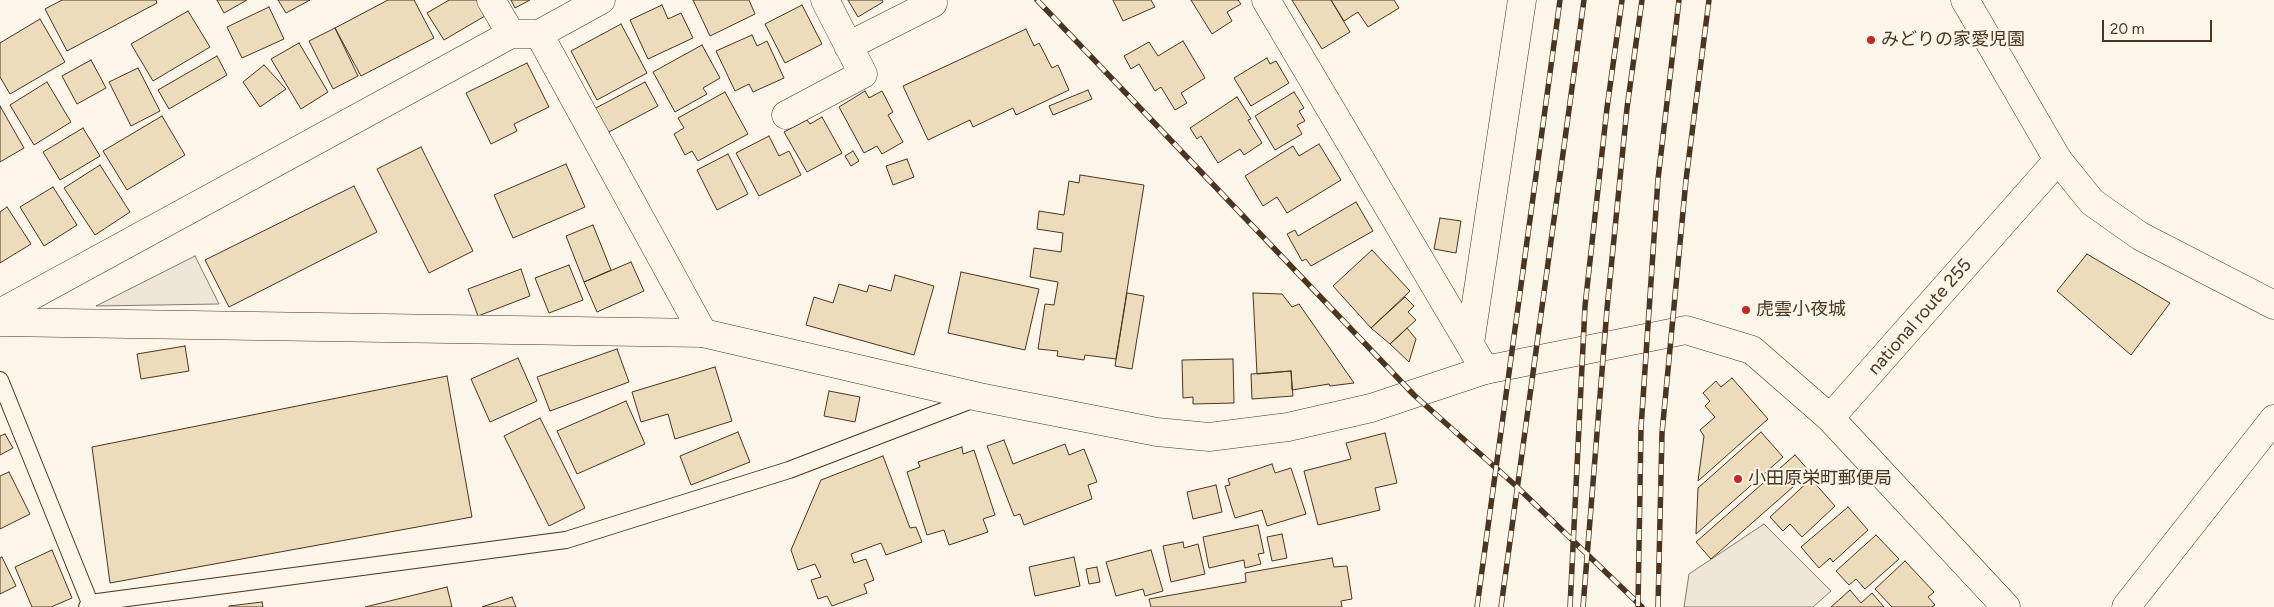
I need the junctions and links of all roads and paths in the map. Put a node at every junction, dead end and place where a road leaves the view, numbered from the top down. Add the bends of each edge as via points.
1 (490, 0) edge
2 (601, 0) edge
3 (825, 0) edge
4 (1266, 0) edge
5 (1522, 0) edge
6 (1965, 0) edge
7 (933, 3) dead end
8 (511, 34) junction
9 (539, 34) junction
10 (848, 46) junction
11 (786, 115) dead end
12 (2058, 160) junction
13 (2274, 305) edge
14 (0, 313) edge
15 (0, 322) edge
16 (703, 333) junction
17 (1470, 343) junction
18 (1485, 370) junction
19 (0, 380) edge
20 (979, 397) junction
21 (1830, 418) junction
22 (2274, 419) edge
23 (88, 605) edge
24 (2006, 607) edge
25 (2126, 607) edge

1 - 8 main road
2 - 9 main road
3 - 10 main road
4 - 17 main road
5 - 17 main road
6 - 12 main road
7 - 10 main road
8 - 9 main road
8 - 14 main road
9 - 16 main road
10 - 11 main road via 863,74
12 - 13 main road via 2092,202 2140,236
12 - 21 main road, national route 255
15 - 16 main road
16 - 20 main road
17 - 18 main road
18 - 20 main road via 1371,408 1288,427 1209,437 1157,432
18 - 21 main road via 1686,330 1752,350
19 - 23 lane
20 - 23 lane via 789,470 566,540
21 - 24 main road
22 - 25 main road

